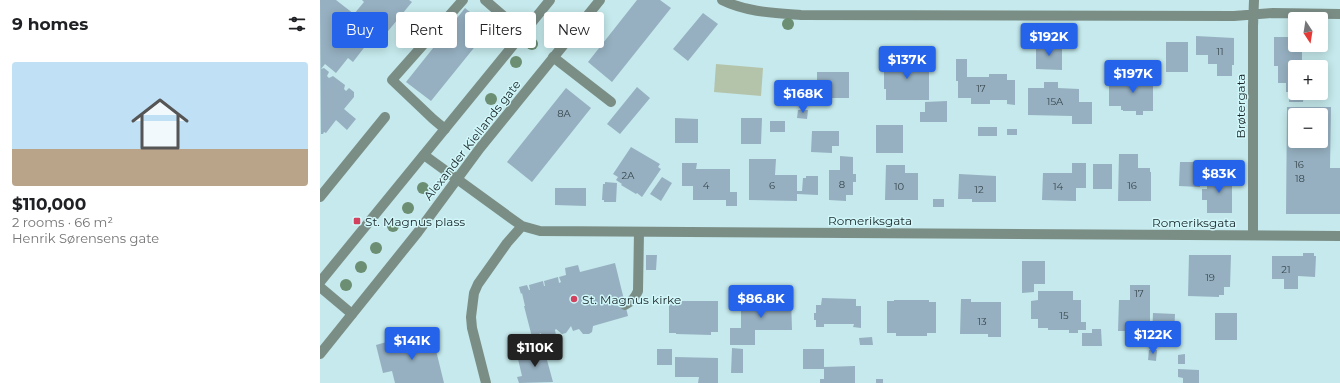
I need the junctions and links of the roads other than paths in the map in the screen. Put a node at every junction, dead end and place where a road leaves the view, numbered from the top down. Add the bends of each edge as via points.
1 (463, 0) edge
2 (485, 0) edge
3 (550, 0) edge
4 (600, 0) edge
5 (722, 0) edge
6 (1254, 0) edge
7 (499, 12) edge
8 (1254, 14) junction
9 (1340, 14) edge
10 (536, 17) edge
11 (511, 48) edge
12 (553, 57) junction
13 (611, 102) dead end
14 (385, 117) dead end
15 (446, 129) junction
16 (424, 155) junction
17 (457, 179) junction
18 (320, 197) edge
19 (522, 226) junction
20 (639, 232) junction
21 (1253, 235) junction
22 (1340, 236) edge
23 (320, 282) edge
24 (320, 287) edge
25 (625, 305) dead end
26 (352, 314) junction
27 (320, 354) edge
28 (486, 383) edge

1 - 15 street via 392,80
2 - 7 street
3 - 10 street
4 - 12 street, Alexander Kiellands gate
5 - 8 street via 759,12 801,15
6 - 8 street, Brøtergata
8 - 9 street
8 - 21 street, Brøtergata
11 - 15 street
12 - 13 street
12 - 17 street, Alexander Kiellands gate
14 - 18 street
15 - 16 street
16 - 17 street, Romeriksgata
16 - 23 street
17 - 19 street, Romeriksgata
17 - 26 street, Alexander Kiellands gate
19 - 20 street, Romeriksgata via 549,232
19 - 28 street via 507,243 474,293 472,328
20 - 21 street, Romeriksgata
20 - 25 street via 638,291 636,297
21 - 22 street, Romeriksgata
24 - 26 street
26 - 27 street, Alexander Kiellands gate

